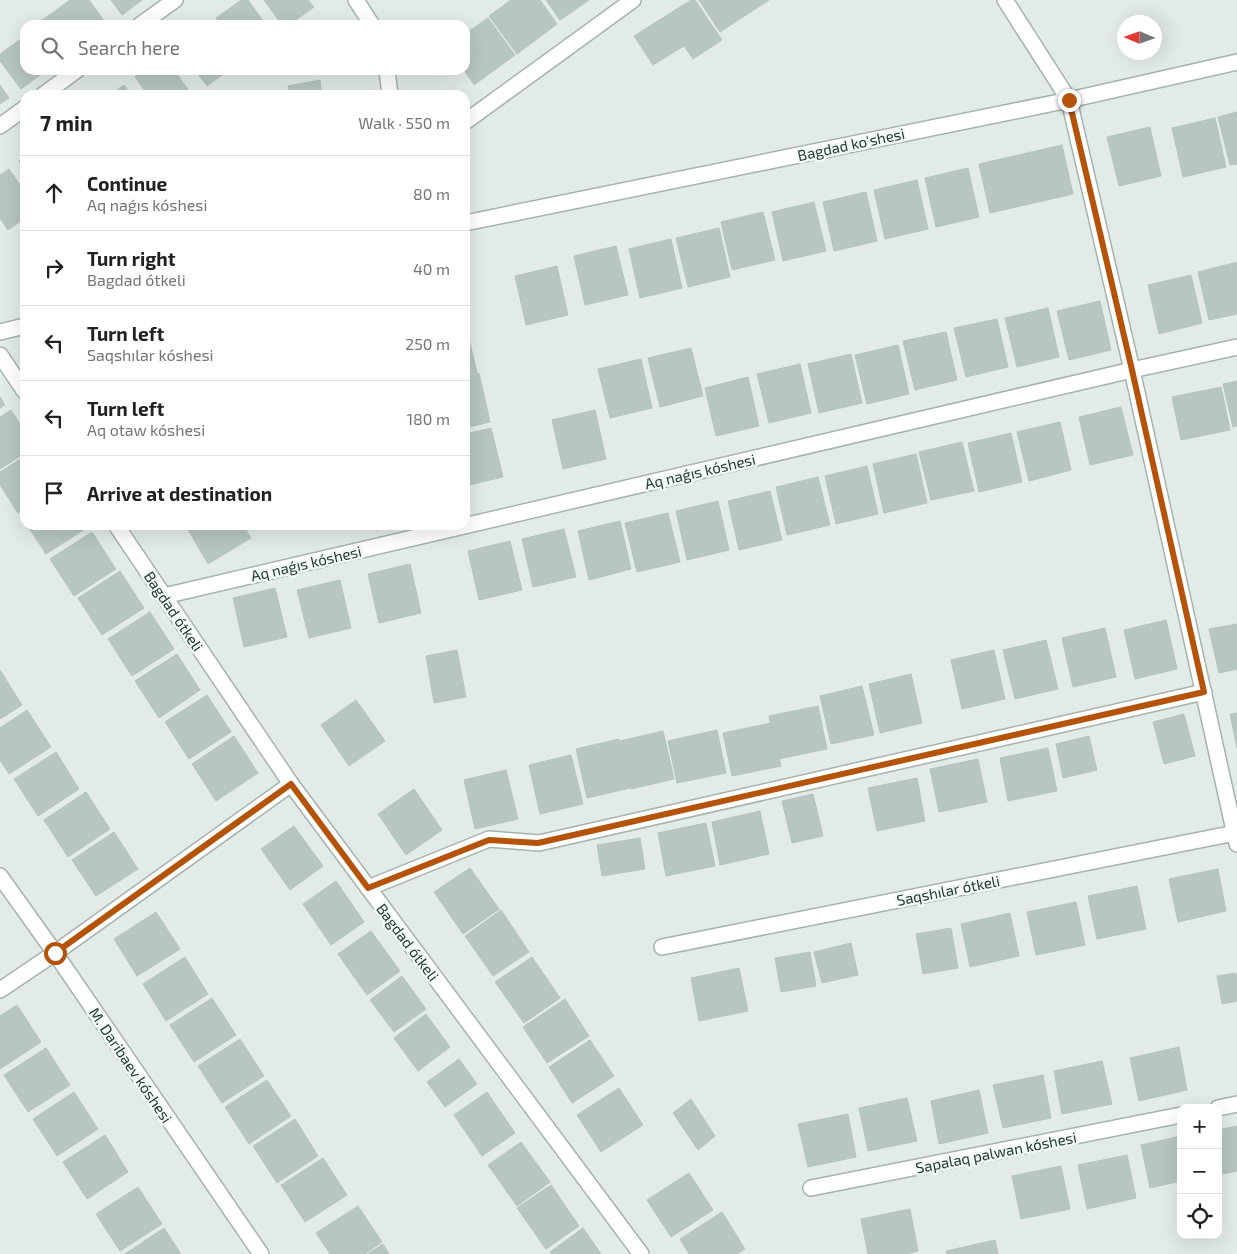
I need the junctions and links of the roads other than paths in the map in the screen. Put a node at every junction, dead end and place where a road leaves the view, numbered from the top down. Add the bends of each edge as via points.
1 (175, 0) edge
2 (356, 0) edge
3 (633, 0) edge
4 (1005, 0) edge
5 (147, 20) edge
6 (369, 20) edge
7 (1237, 62) edge
8 (71, 75) edge
9 (388, 75) edge
10 (50, 90) edge
11 (391, 90) edge
12 (1069, 100) junction
13 (20, 112) edge
14 (470, 118) edge
15 (0, 126) edge
16 (470, 222) edge
17 (20, 327) edge
18 (0, 332) edge
19 (1237, 347) edge
20 (0, 355) edge
21 (1132, 370) junction
22 (20, 385) edge
23 (470, 521) edge
24 (119, 530) edge
25 (429, 530) edge
26 (164, 596) junction
27 (1204, 692) junction
28 (291, 784) junction
29 (1236, 838) edge
30 (0, 876) edge
31 (368, 888) junction
32 (662, 947) dead end
33 (55, 953) junction
34 (0, 990) edge
35 (1237, 1104) edge
36 (1222, 1107) edge
37 (1177, 1116) edge
38 (811, 1188) dead end
39 (261, 1254) edge
40 (641, 1254) edge

1 - 5 street
2 - 6 street
3 - 14 street
4 - 12 street
7 - 12 street, Bagdad ko'shesi
8 - 10 street
9 - 11 street
12 - 16 street, Bagdad ko'shesi
12 - 21 street
13 - 15 street
17 - 18 street
19 - 21 street, Aq naǵıs kóshesi
20 - 22 street
21 - 23 street, Aq naǵıs kóshesi
21 - 27 street
24 - 26 street, Bagdad ótkeli
25 - 26 street, Aq naǵıs kóshesi
26 - 28 street, Bagdad ótkeli
27 - 29 street
27 - 31 street via 538,843 489,840
28 - 31 street, Bagdad ótkeli
28 - 33 street
29 - 32 street, Saqshılar ótkeli
30 - 33 street, M. Daribaev kóshesi
31 - 40 street, Bagdad ótkeli
33 - 34 street
33 - 39 street, M. Daribaev kóshesi
35 - 36 street
37 - 38 street, Sapalaq palwan kóshesi

